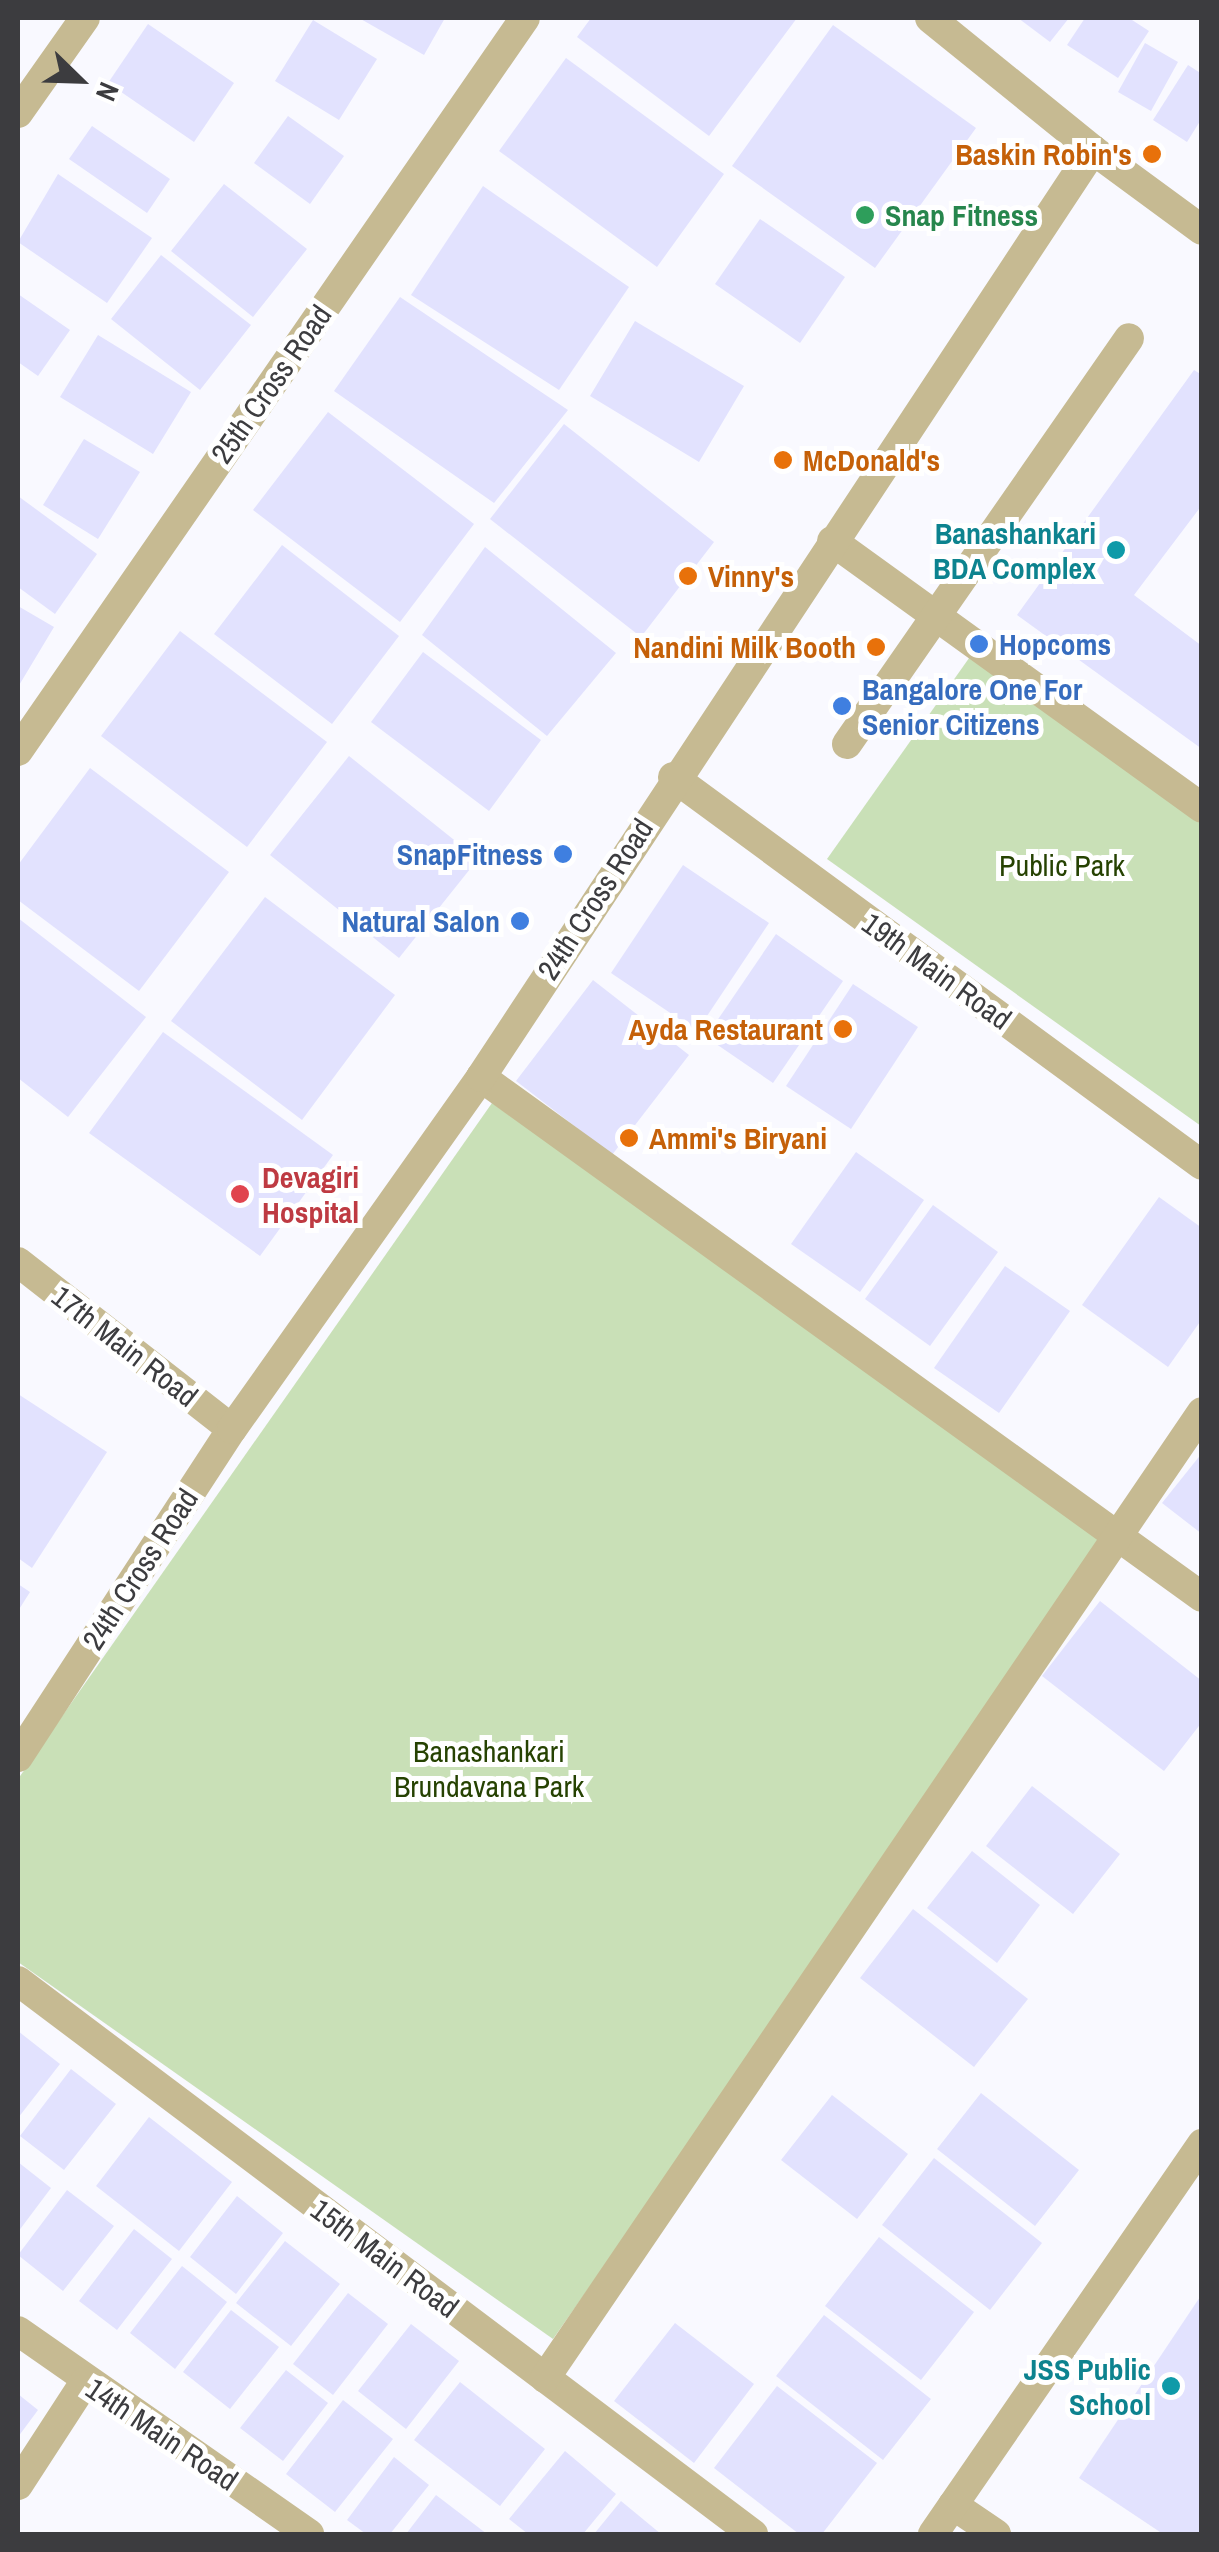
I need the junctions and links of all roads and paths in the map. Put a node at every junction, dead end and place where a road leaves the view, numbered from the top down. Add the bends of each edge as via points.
1 (85, 18) edge
2 (525, 18) edge
3 (930, 18) edge
4 (18, 112) edge
5 (1093, 150) junction
6 (1202, 230) edge
7 (1129, 338) dead end
8 (832, 542) junction
9 (934, 616) junction
10 (847, 744) dead end
11 (18, 751) edge
12 (673, 777) junction
13 (1202, 808) edge
14 (481, 1077) junction
15 (1202, 1165) edge
16 (18, 1262) edge
17 (1202, 1412) edge
18 (232, 1429) junction
19 (1116, 1539) junction
20 (1202, 1597) edge
21 (18, 1757) edge
22 (18, 1981) edge
23 (1202, 2144) edge
24 (18, 2331) edge
25 (545, 2378) junction
26 (85, 2382) junction
27 (18, 2485) edge
28 (954, 2505) junction
29 (309, 2534) edge
30 (753, 2534) edge
31 (933, 2534) edge
32 (996, 2534) edge

1 - 4 street
2 - 11 street, 25th Cross Road
3 - 5 street
5 - 6 street
5 - 8 street, 24th Cross Road
7 - 9 street
8 - 9 street
8 - 12 street, 24th Cross Road
9 - 10 street
9 - 13 street
12 - 14 street, 24th Cross Road
12 - 15 street, 19th Main Road
14 - 18 street, 24th Cross Road
14 - 19 street
16 - 18 street, 17th Main Road
17 - 19 street
18 - 21 street, 24th Cross Road
19 - 20 street
19 - 25 street
22 - 25 street, 15th Main Road
23 - 28 street
24 - 26 street, 14th Main Road
25 - 30 street, 15th Main Road
26 - 27 street
26 - 29 street, 14th Main Road
28 - 31 street
28 - 32 street

